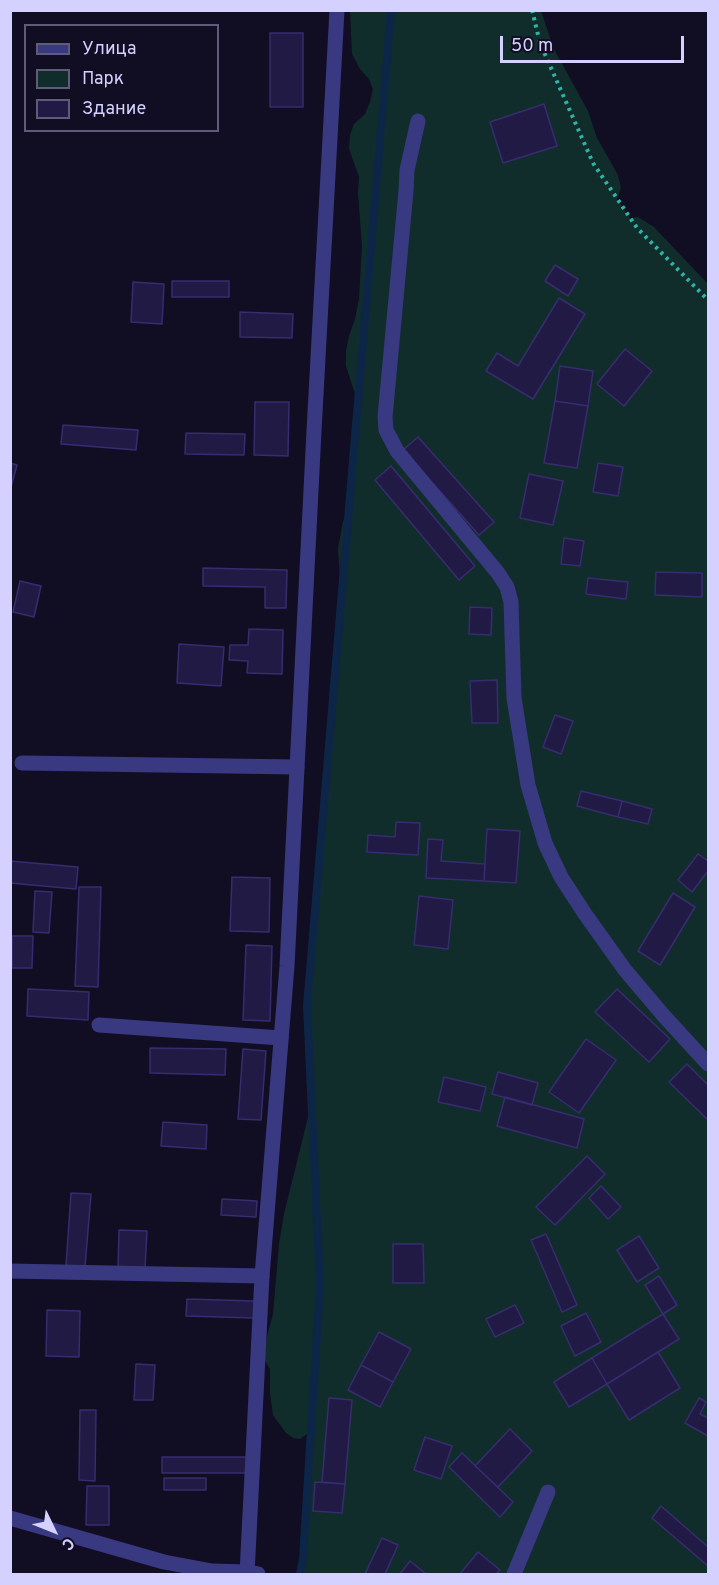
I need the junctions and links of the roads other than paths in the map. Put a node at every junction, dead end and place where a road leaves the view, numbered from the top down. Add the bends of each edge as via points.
1 (337, 10) edge
2 (418, 121) dead end
3 (22, 763) dead end
4 (297, 767) junction
5 (99, 1025) dead end
6 (281, 1038) junction
7 (708, 1064) edge
8 (10, 1271) edge
9 (262, 1276) junction
10 (548, 1492) dead end
11 (10, 1518) edge
12 (251, 1574) edge
13 (514, 1575) edge

1 - 4 street
2 - 7 street via 406,170 386,430 397,451 507,587 511,602 514,698 528,785 545,843 561,877 625,970
3 - 4 street
4 - 6 street
5 - 6 street
6 - 9 street
8 - 9 street
9 - 12 street
10 - 13 street
11 - 12 street via 164,1562

